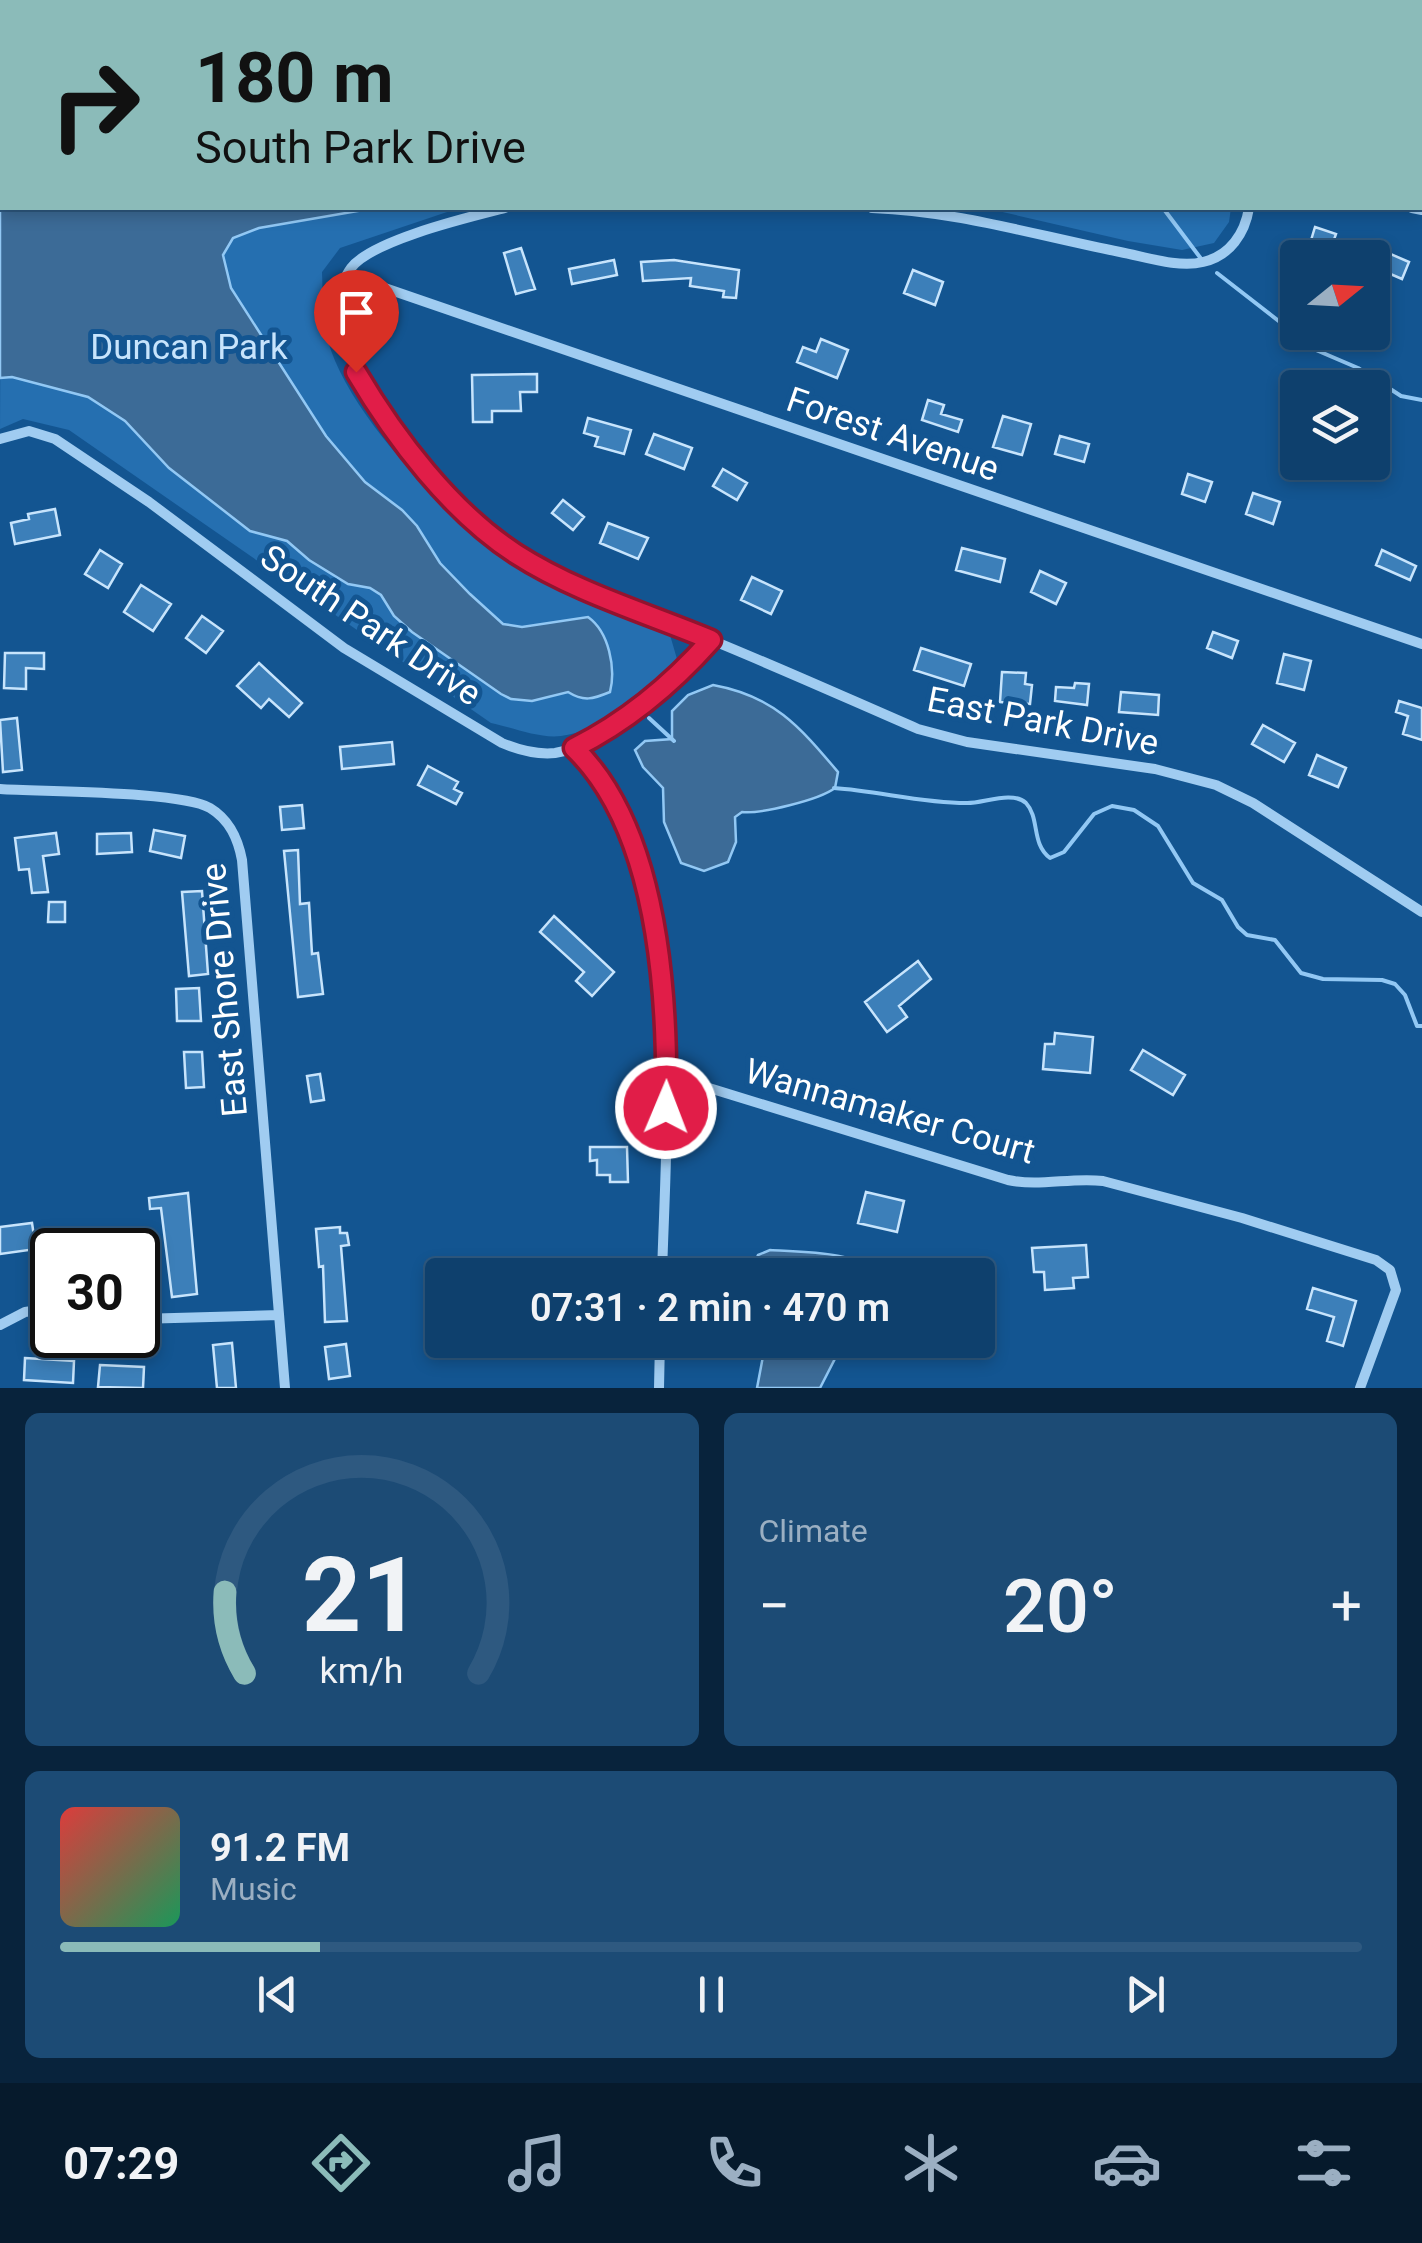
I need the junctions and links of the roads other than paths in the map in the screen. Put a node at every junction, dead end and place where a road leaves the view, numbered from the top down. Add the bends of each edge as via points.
1 (500, 210) edge
2 (889, 210) edge
3 (1248, 210) edge
4 (347, 274) junction
5 (0, 439) edge
6 (711, 640) junction
7 (1422, 644) edge
8 (574, 748) junction
9 (0, 789) edge
10 (1422, 912) edge
11 (667, 1075) junction
12 (662, 1258) edge
13 (30, 1311) edge
14 (279, 1316) junction
15 (160, 1319) edge
16 (0, 1324) edge
17 (660, 1358) edge
18 (285, 1388) edge
19 (659, 1388) edge
20 (1360, 1388) edge

1 - 4 street via 397,242 363,257
2 - 3 street via 980,221 1195,264 1234,245
4 - 6 street, East Park Drive via 340,312 356,372 458,506 548,572
4 - 7 street, Forest Avenue
5 - 8 street, South Park Drive via 29,431 55,439 344,648 502,743 538,754
6 - 8 street, South Park Drive via 677,678
6 - 10 street, East Park Drive via 934,734 1216,785
8 - 11 street via 614,804 640,872 660,958
9 - 14 street, East Shore Drive via 182,800 211,809 233,830 242,860
11 - 12 street
11 - 20 street, Wannamaker Court via 1008,1180 1103,1181 1376,1260 1395,1282
13 - 16 street
14 - 15 street
14 - 18 street, East Shore Drive
17 - 19 street

